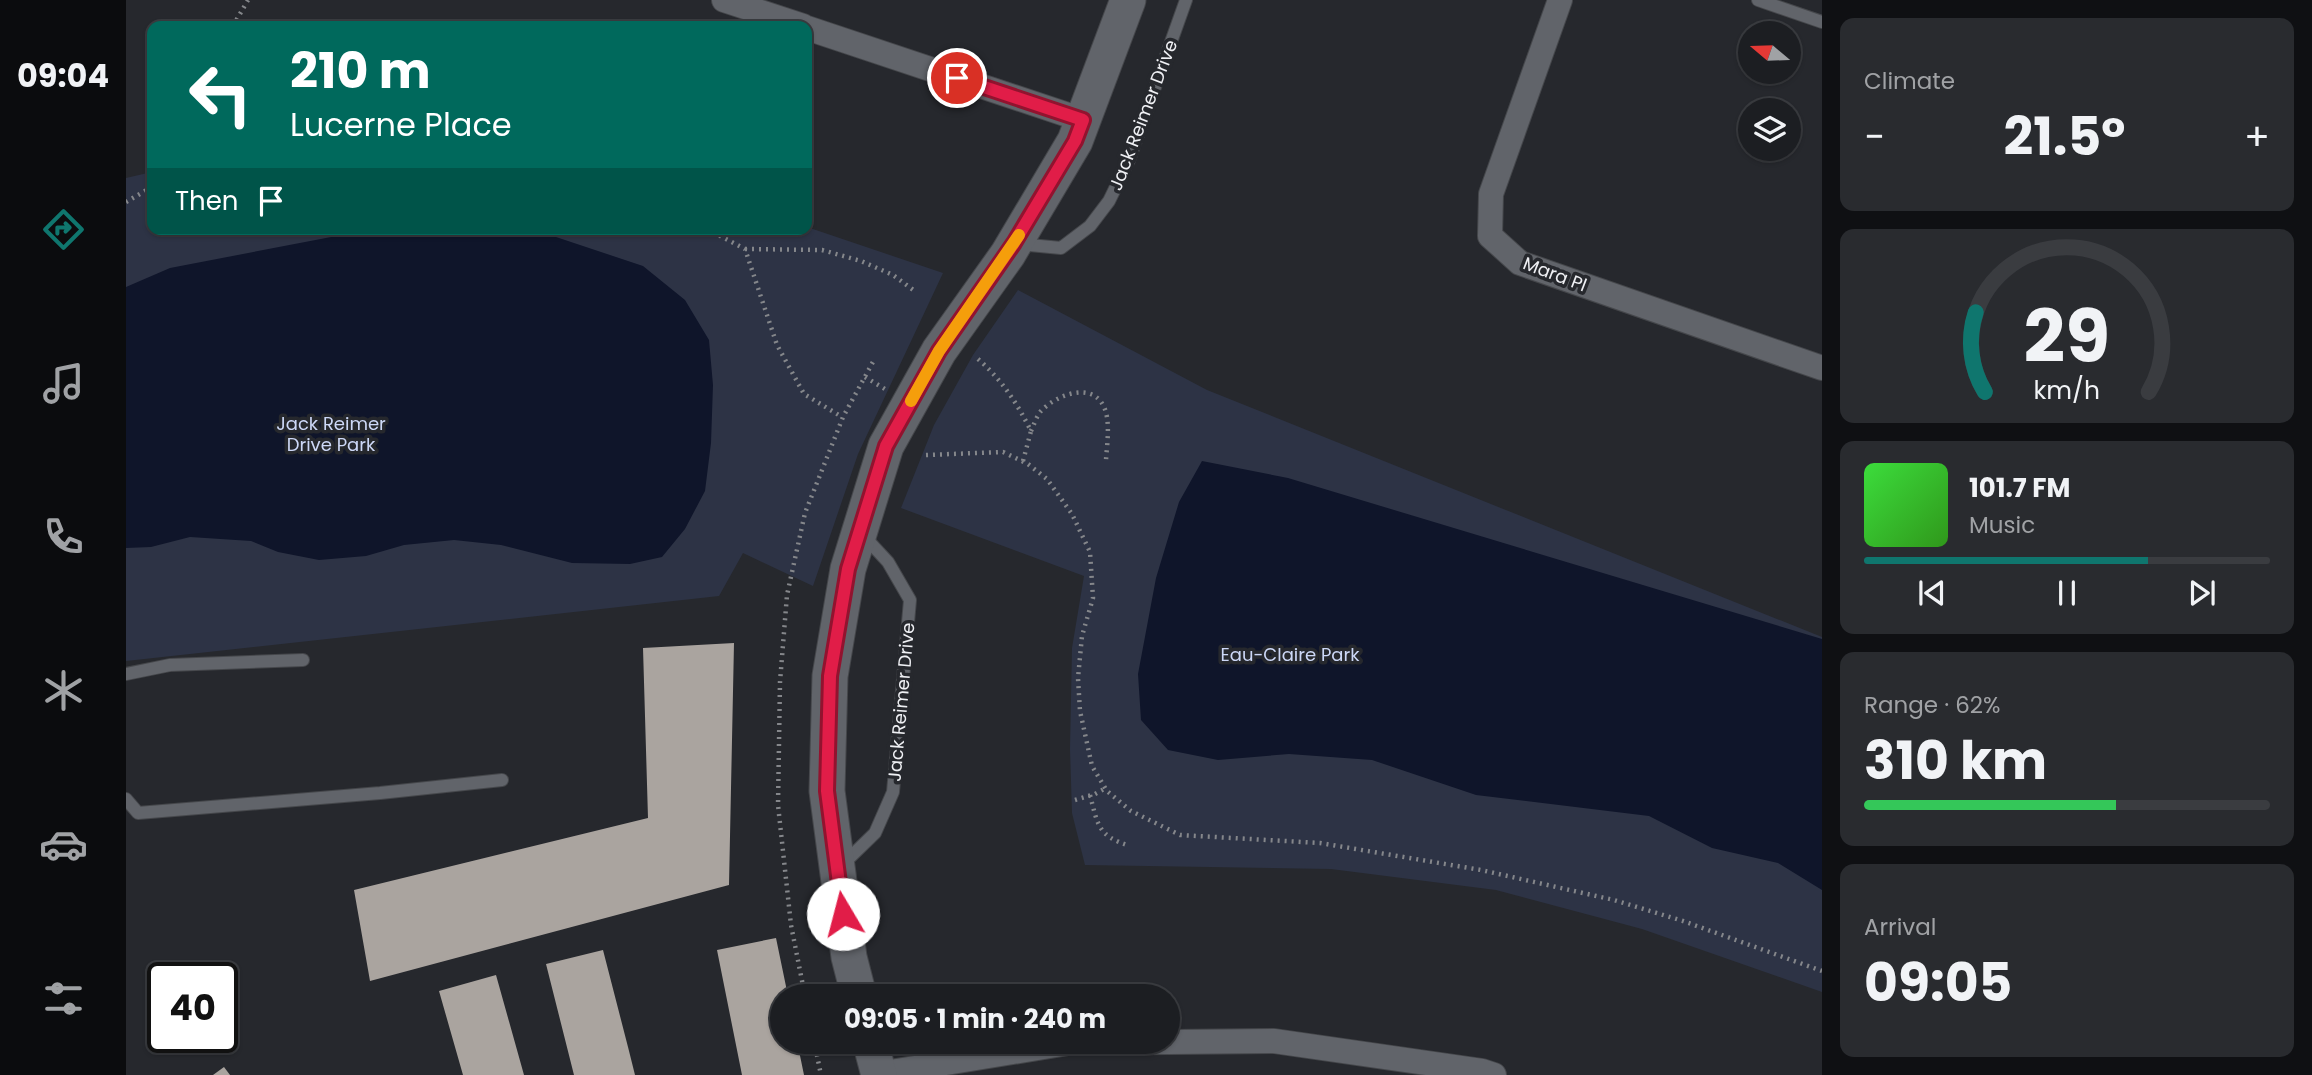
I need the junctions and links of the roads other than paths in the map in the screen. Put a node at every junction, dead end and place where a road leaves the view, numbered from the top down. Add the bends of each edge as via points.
1 (724, 0) edge
2 (1128, 0) edge
3 (1186, 0) edge
4 (1560, 0) edge
5 (1758, 0) edge
6 (787, 21) edge
7 (1822, 22) edge
8 (812, 29) edge
9 (1083, 120) junction
10 (1014, 243) junction
11 (1822, 368) edge
12 (859, 531) junction
13 (303, 660) dead end
14 (126, 674) edge
15 (502, 780) dead end
16 (126, 799) edge
17 (837, 870) junction
18 (856, 984) edge
19 (876, 1063) edge
20 (1494, 1075) edge

1 - 6 street
2 - 9 street
3 - 10 lane, Jack Reimer Drive via 1129,160 1109,201 1090,226 1061,248
4 - 11 street, Mara Pl via 1491,194 1490,236 1520,263
5 - 7 lane
8 - 9 street
9 - 10 street
10 - 12 street via 939,351 886,446
12 - 17 street via 830,676 827,791
12 - 17 lane, Jack Reimer Drive via 888,562 910,600 893,792 875,832
13 - 14 lane via 170,665
15 - 16 lane via 138,813
17 - 18 street
19 - 20 street via 1068,1043 1274,1041

